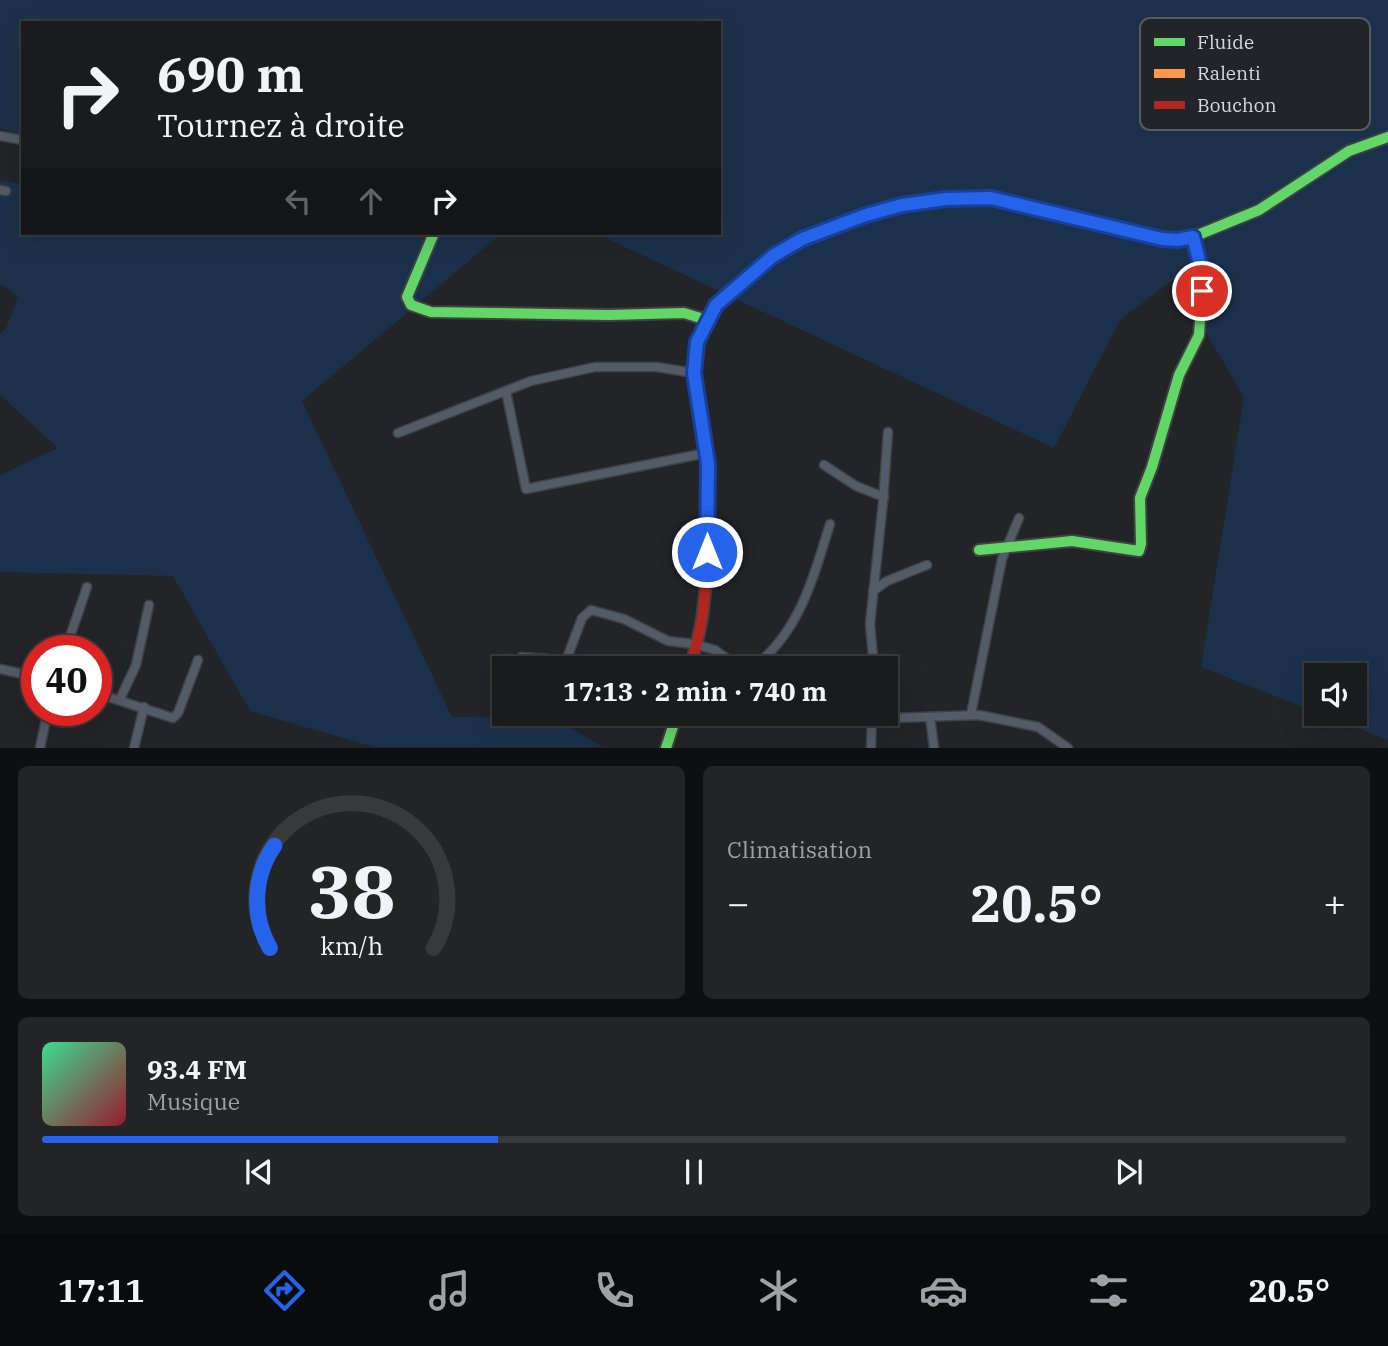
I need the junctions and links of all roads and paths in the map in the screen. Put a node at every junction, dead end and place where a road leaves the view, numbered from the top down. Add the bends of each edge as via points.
1 (0, 136) edge
2 (1388, 137) edge
3 (21, 141) edge
4 (433, 235) edge
5 (1193, 237) junction
6 (707, 320) junction
7 (694, 373) junction
8 (506, 390) junction
9 (888, 432) dead end
10 (398, 433) dead end
11 (706, 453) junction
12 (824, 465) dead end
13 (884, 497) junction
14 (1019, 518) dead end
15 (830, 524) dead end
16 (1008, 545) junction
17 (979, 550) dead end
18 (927, 565) dead end
19 (87, 587) dead end
20 (873, 592) junction
21 (149, 605) dead end
22 (70, 635) edge
23 (694, 644) junction
24 (571, 656) edge
25 (692, 656) edge
26 (723, 656) edge
27 (768, 656) edge
28 (873, 656) edge
29 (198, 660) dead end
30 (0, 669) edge
31 (21, 674) edge
32 (112, 697) edge
33 (120, 699) junction
34 (144, 707) junction
35 (971, 714) junction
36 (898, 717) edge
37 (930, 717) junction
38 (45, 726) edge
39 (673, 726) edge
40 (872, 726) edge
41 (40, 747) edge
42 (134, 747) edge
43 (666, 747) edge
44 (871, 747) edge
45 (934, 747) edge
46 (1068, 747) edge

1 - 3 street
2 - 5 street via 1349,151 1259,210
4 - 6 street via 407,297 411,305 431,313 684,313
5 - 6 street via 1162,239 991,198 924,201 866,215 802,239 727,293
5 - 16 street via 1203,275 1199,335 1179,375 1140,498 1139,551 1072,541
6 - 7 street via 697,342
7 - 8 street via 657,367 595,367
7 - 11 street
8 - 10 street
8 - 11 street via 527,489
9 - 13 street
11 - 23 street via 707,576
12 - 13 street
13 - 20 street
14 - 16 street
15 - 27 street via 796,619
16 - 17 street
16 - 35 street
18 - 20 street via 887,581
19 - 22 street
20 - 28 street
21 - 33 street via 136,665
23 - 24 street via 667,641 624,619 591,610 582,618
23 - 25 street
23 - 26 street
29 - 34 street via 173,718
30 - 31 street
32 - 33 street
33 - 34 street
34 - 42 street
35 - 37 street
35 - 46 street via 1038,727
36 - 37 street
37 - 45 street
38 - 41 street
39 - 43 street
40 - 44 street

